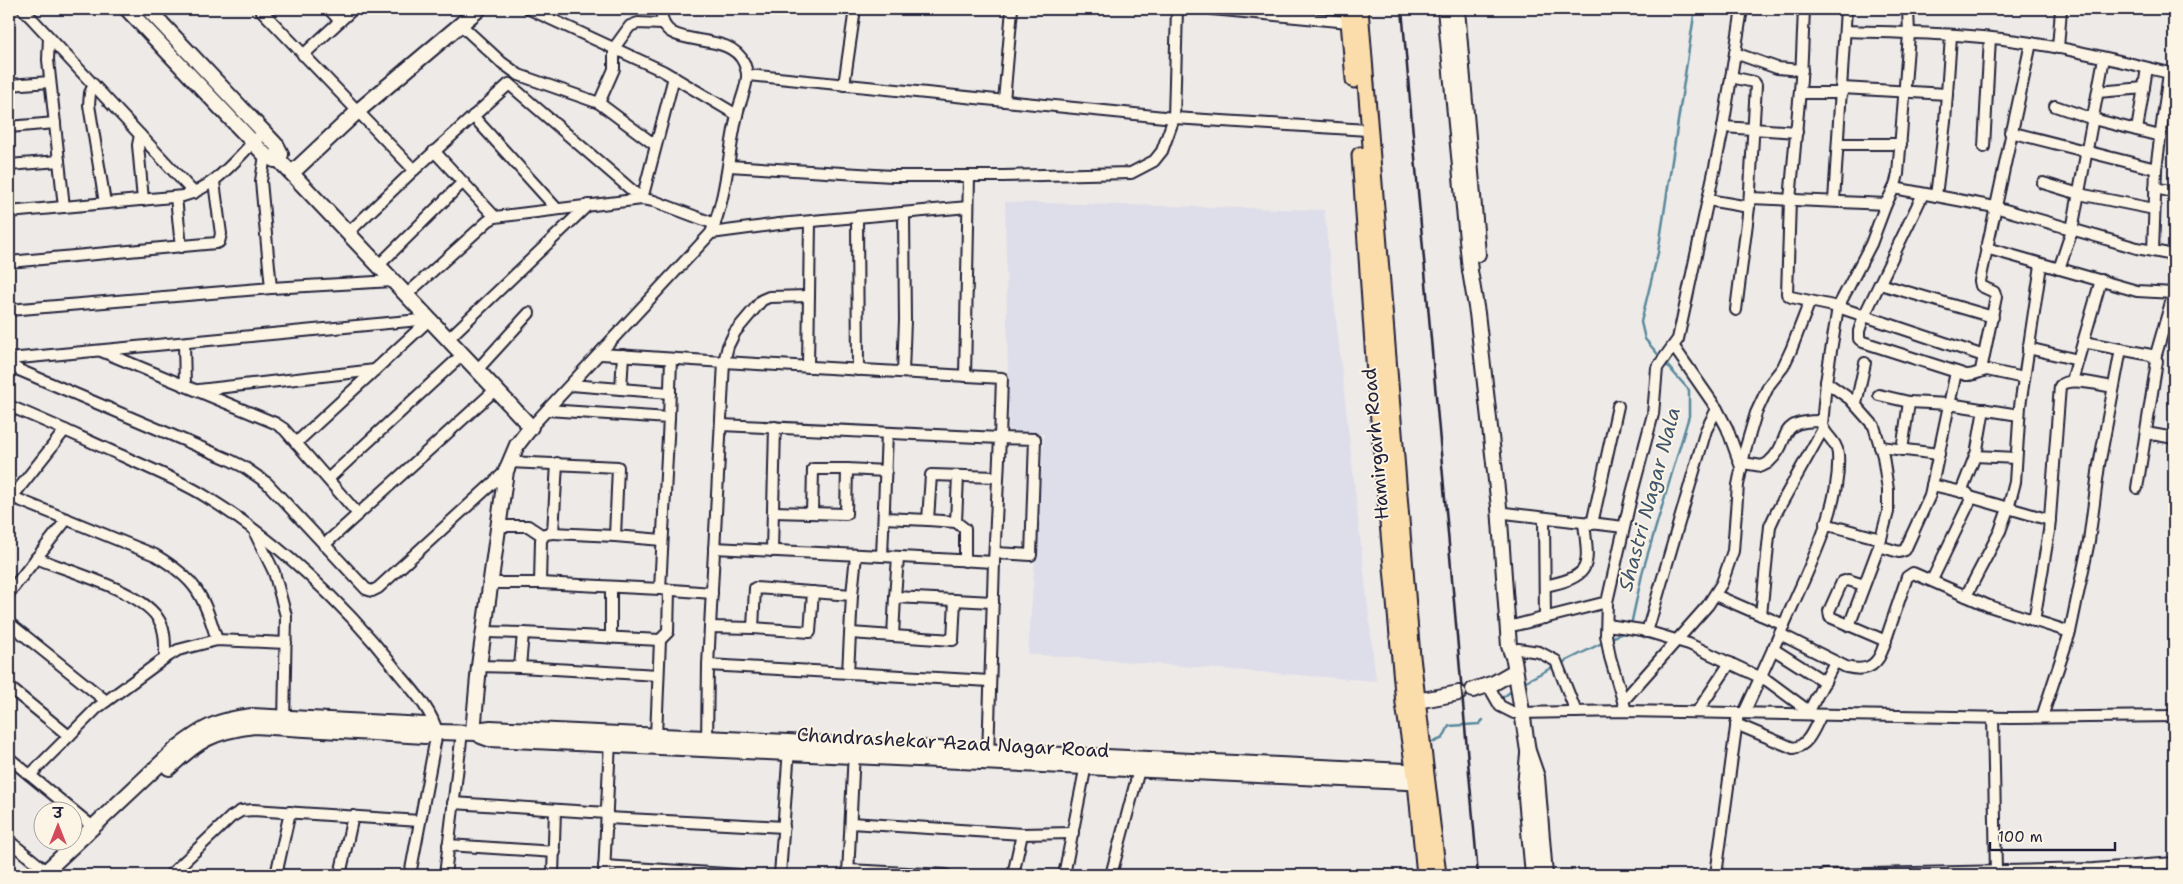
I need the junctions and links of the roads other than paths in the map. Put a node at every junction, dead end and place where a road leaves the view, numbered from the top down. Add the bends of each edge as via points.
1 (23, 9) edge
2 (127, 9) edge
3 (148, 9) edge
4 (260, 9) edge
5 (329, 9) edge
6 (353, 9) edge
7 (479, 9) edge
8 (529, 9) edge
9 (662, 9) edge
10 (855, 9) edge
11 (1012, 9) edge
12 (1178, 9) edge
13 (1212, 9) edge
14 (1360, 9) edge
15 (1445, 9) edge
16 (1457, 9) edge
17 (1742, 9) edge
18 (1804, 9) edge
19 (1846, 9) edge
20 (1908, 9) edge
21 (2061, 9) edge
22 (1349, 15) edge
23 (340, 21) junction
24 (662, 24) junction
25 (461, 25) junction
26 (1845, 31) junction
27 (1909, 34) junction
28 (1951, 36) junction
29 (49, 37) junction
30 (1990, 38) junction
31 (2031, 43) junction
32 (614, 48) junction
33 (2058, 48) junction
34 (1735, 54) junction
35 (304, 55) junction
36 (2104, 58) junction
37 (2147, 68) junction
38 (1802, 70) junction
39 (2172, 74) edge
40 (519, 75) junction
41 (748, 75) junction
42 (674, 77) junction
43 (1731, 77) junction
44 (50, 82) junction
45 (509, 84) junction
46 (9, 85) edge
47 (94, 85) junction
48 (844, 85) junction
49 (2144, 88) junction
50 (1842, 91) junction
51 (1905, 92) junction
52 (2098, 92) junction
53 (1800, 93) junction
54 (1947, 94) junction
55 (1004, 101) junction
56 (599, 103) junction
57 (2055, 106) dead end
58 (358, 111) junction
59 (736, 115) junction
60 (473, 116) junction
61 (1174, 118) junction
62 (2093, 119) junction
63 (55, 123) junction
64 (9, 127) edge
65 (1723, 127) junction
66 (1363, 129) junction
67 (1755, 129) junction
68 (2138, 130) junction
69 (264, 132) junction
70 (1797, 132) junction
71 (2010, 132) junction
72 (140, 135) junction
73 (2160, 136) junction
74 (253, 142) junction
75 (1839, 144) junction
76 (1901, 144) junction
77 (655, 145) junction
78 (1984, 147) dead end
79 (434, 151) junction
80 (2087, 153) junction
81 (266, 155) junction
82 (59, 160) junction
83 (279, 160) junction
84 (9, 165) edge
85 (729, 166) junction
86 (2156, 169) junction
87 (414, 170) junction
88 (292, 174) junction
89 (969, 176) junction
90 (214, 182) junction
91 (463, 182) junction
92 (2043, 183) dead end
93 (1894, 188) junction
94 (2155, 188) junction
95 (2174, 192) edge
96 (194, 193) junction
97 (1923, 194) junction
98 (2079, 194) junction
99 (176, 196) junction
100 (1936, 196) junction
101 (642, 199) junction
102 (143, 200) junction
103 (1708, 200) junction
104 (1790, 200) junction
105 (1834, 201) junction
106 (105, 203) junction
107 (1750, 203) junction
108 (1886, 204) junction
109 (588, 205) junction
110 (64, 207) junction
111 (968, 207) junction
112 (1995, 207) junction
113 (556, 209) junction
114 (2154, 209) junction
115 (9, 212) edge
116 (904, 214) junction
117 (495, 217) junction
118 (857, 218) junction
119 (810, 222) junction
120 (713, 229) junction
121 (2072, 230) junction
122 (348, 234) junction
123 (181, 247) junction
124 (1986, 248) junction
125 (2153, 251) junction
126 (2174, 256) edge
127 (9, 262) edge
128 (2041, 265) junction
129 (378, 266) junction
130 (2059, 269) junction
131 (2101, 280) junction
132 (393, 281) junction
133 (1880, 284) junction
134 (271, 288) junction
135 (2174, 292) edge
136 (406, 295) junction
137 (809, 296) junction
138 (1810, 301) junction
139 (1838, 307) junction
140 (9, 310) edge
141 (1736, 310) dead end
142 (529, 313) dead end
143 (1864, 316) junction
144 (1993, 317) junction
145 (430, 319) junction
146 (448, 339) junction
147 (2083, 342) junction
148 (184, 343) junction
149 (2028, 348) junction
150 (2121, 349) junction
151 (100, 351) junction
152 (1671, 351) junction
153 (601, 354) junction
154 (462, 355) junction
155 (623, 355) junction
156 (1984, 356) junction
157 (2155, 358) junction
158 (9, 359) edge
159 (671, 359) junction
160 (2078, 360) junction
161 (724, 362) junction
162 (9, 363) edge
163 (1865, 363) dead end
164 (808, 367) junction
165 (375, 370) junction
166 (477, 370) junction
167 (858, 370) junction
168 (1981, 370) junction
169 (902, 372) junction
170 (1956, 372) junction
171 (965, 376) junction
172 (2024, 378) junction
173 (2072, 381) junction
174 (1826, 382) junction
175 (571, 385) junction
176 (185, 386) junction
177 (2114, 387) junction
178 (620, 389) junction
179 (197, 390) junction
180 (495, 390) junction
181 (670, 394) junction
182 (1879, 395) dead end
183 (1909, 402) junction
184 (1856, 404) junction
185 (1949, 404) junction
186 (9, 406) edge
187 (1618, 406) dead end
188 (1717, 409) junction
189 (1984, 409) junction
190 (547, 410) junction
191 (2020, 414) junction
192 (669, 418) junction
193 (721, 425) junction
194 (1823, 425) junction
195 (531, 427) junction
196 (774, 427) junction
197 (64, 430) junction
198 (887, 433) junction
199 (2146, 433) junction
200 (1000, 438) junction
201 (2174, 438) edge
202 (296, 443) junction
203 (1880, 447) junction
204 (1902, 450) junction
205 (1938, 454) junction
206 (1976, 455) junction
207 (2016, 458) junction
208 (558, 463) junction
209 (1742, 465) junction
210 (507, 466) junction
211 (847, 469) junction
212 (886, 472) junction
213 (958, 476) junction
214 (998, 477) junction
215 (328, 479) junction
216 (1932, 485) junction
217 (2137, 488) dead end
218 (1961, 492) junction
219 (1970, 497) junction
220 (10, 499) edge
221 (2008, 509) junction
222 (773, 512) junction
223 (812, 513) junction
224 (1505, 513) junction
225 (358, 514) junction
226 (884, 518) junction
227 (67, 519) junction
228 (1544, 519) junction
229 (928, 520) junction
230 (2050, 520) junction
231 (956, 522) junction
232 (1588, 524) junction
233 (1825, 524) junction
234 (497, 526) junction
235 (1624, 527) junction
236 (253, 530) junction
237 (553, 533) junction
238 (542, 536) junction
239 (615, 536) junction
240 (662, 540) junction
241 (1880, 543) junction
242 (324, 545) junction
243 (714, 548) junction
244 (772, 550) junction
245 (856, 555) junction
246 (882, 556) junction
247 (36, 558) junction
248 (898, 558) junction
249 (994, 558) junction
250 (965, 561) junction
251 (1932, 580) junction
252 (490, 583) junction
253 (540, 583) junction
254 (1864, 585) junction
255 (1545, 586) junction
256 (611, 587) junction
257 (664, 590) junction
258 (9, 592) edge
259 (813, 592) junction
260 (712, 593) junction
261 (852, 594) junction
262 (1715, 595) junction
263 (1966, 596) junction
264 (895, 597) junction
265 (955, 600) junction
266 (993, 602) junction
267 (1607, 602) junction
268 (1761, 615) junction
269 (1545, 618) junction
270 (2034, 621) junction
271 (9, 623) edge
272 (1607, 624) junction
273 (1516, 625) junction
274 (1849, 626) junction
275 (710, 627) junction
276 (753, 628) junction
277 (1782, 629) junction
278 (1644, 631) junction
279 (483, 632) junction
280 (2070, 632) junction
281 (523, 633) junction
282 (851, 633) junction
283 (893, 636) junction
284 (612, 638) junction
285 (217, 640) junction
286 (660, 640) junction
287 (1676, 640) junction
288 (1886, 641) junction
289 (286, 643) junction
290 (1773, 649) junction
291 (165, 658) junction
292 (1835, 662) junction
293 (1730, 663) junction
294 (708, 665) junction
295 (1516, 665) junction
296 (479, 666) junction
297 (520, 667) junction
298 (848, 673) junction
299 (658, 675) junction
300 (1761, 678) junction
301 (990, 682) junction
302 (1825, 682) junction
303 (1488, 685) junction
304 (9, 687) edge
305 (1473, 690) dead end
306 (1459, 693) dead end
307 (106, 701) junction
308 (1417, 702) junction
309 (1625, 706) junction
310 (1522, 708) junction
311 (1576, 712) junction
312 (1697, 712) junction
313 (1741, 713) junction
314 (1815, 714) junction
315 (2174, 716) edge
316 (1993, 717) junction
317 (2042, 717) junction
318 (284, 723) junction
319 (1736, 724) junction
320 (436, 732) junction
321 (471, 732) junction
322 (69, 736) junction
323 (656, 736) junction
324 (610, 739) junction
325 (707, 744) junction
326 (789, 748) junction
327 (854, 751) junction
328 (1528, 751) junction
329 (988, 757) junction
330 (9, 758) edge
331 (1087, 762) junction
332 (1139, 770) junction
333 (30, 775) junction
334 (1421, 777) junction
335 (453, 803) junction
336 (555, 810) junction
337 (290, 812) junction
338 (353, 816) junction
339 (607, 816) junction
340 (420, 821) junction
341 (851, 823) junction
342 (93, 827) junction
343 (784, 827) junction
344 (1073, 833) junction
345 (1022, 834) junction
346 (9, 841) edge
347 (448, 845) junction
348 (555, 852) junction
349 (2171, 863) edge
350 (604, 871) edge
351 (641, 872) edge
352 (848, 872) edge
353 (1996, 872) junction
354 (49, 874) edge
355 (1932, 874) edge
356 (170, 875) edge
357 (276, 875) edge
358 (340, 875) edge
359 (410, 875) edge
360 (445, 875) edge
361 (554, 875) edge
362 (728, 875) edge
363 (742, 875) edge
364 (780, 875) edge
365 (946, 875) edge
366 (1013, 875) edge
367 (1064, 875) edge
368 (1111, 875) edge
369 (1425, 875) edge
370 (1438, 875) edge
371 (1533, 875) edge
372 (1545, 875) edge
373 (1716, 875) edge
374 (1824, 875) edge
375 (2169, 875) edge

1 - 29 street
2 - 74 street
3 - 69 street
4 - 35 street
5 - 23 street
6 - 23 street
7 - 25 street
8 - 32 street
9 - 24 street
10 - 48 street
11 - 55 street
12 - 61 street
13 - 22 street
14 - 66 main road, Hamirgarh Road
15 - 295 street via 1470,271 1499,507 1509,646
16 - 224 street via 1485,339
17 - 34 street
18 - 38 street
19 - 26 street
20 - 27 street
21 - 33 street
22 - 66 main road, Hamirgarh Road
23 - 35 street
24 - 32 street via 634,24
24 - 41 street via 673,34 729,48 739,55
25 - 40 street via 500,62
25 - 58 street
26 - 27 street
26 - 50 street
27 - 28 street
27 - 51 street
28 - 30 street
28 - 54 street
29 - 44 street
29 - 47 street
30 - 31 street
30 - 78 street
31 - 33 street
31 - 71 street
32 - 42 street
32 - 56 street via 614,69
33 - 36 street
34 - 38 street via 1778,68
34 - 43 street
35 - 58 street
36 - 37 street
36 - 52 street
37 - 39 street
37 - 49 street
38 - 53 street
39 - 73 street
40 - 45 street
40 - 56 street
41 - 48 street
41 - 59 street
42 - 59 street
42 - 77 street
43 - 65 street
43 - 67 street via 1756,84
44 - 46 street
44 - 63 street
45 - 60 street
45 - 101 street
47 - 72 street
47 - 106 street via 89,105
48 - 55 street
49 - 52 street
49 - 68 street
50 - 51 street
50 - 53 street
50 - 75 street
51 - 54 street
51 - 76 street
52 - 62 street
53 - 70 street
54 - 100 street
55 - 61 street
56 - 77 street
57 - 62 street
58 - 87 street
58 - 88 street
59 - 85 street
60 - 79 street
60 - 113 street
61 - 66 street
61 - 89 street via 1162,151 1154,161 1131,173
62 - 68 street
62 - 80 street
63 - 64 street
63 - 82 street
65 - 67 street
65 - 103 street
66 - 308 main road, Hamirgarh Road
66 - 334 main road, Hamirgarh Road via 1376,384 1403,695
67 - 70 street
67 - 107 street
68 - 73 street
69 - 74 street
69 - 83 street via 280,150
70 - 104 street
71 - 80 street
71 - 112 street
72 - 96 street
72 - 102 street
73 - 86 street
74 - 81 street
74 - 90 street
75 - 76 street
75 - 105 street
76 - 93 street
77 - 101 street
79 - 87 street
79 - 91 street
80 - 86 street
80 - 98 street
81 - 83 street
81 - 134 street via 261,180
82 - 84 street
82 - 110 street
83 - 88 street
85 - 89 street via 892,176
85 - 120 street
86 - 94 street
87 - 122 street
88 - 122 street
89 - 111 street
90 - 96 street
90 - 123 street via 221,234 219,242
91 - 117 street
91 - 129 street
92 - 98 street
93 - 97 street
93 - 108 street
94 - 95 street
94 - 114 street
96 - 99 street
97 - 100 street
97 - 133 street
98 - 114 street
98 - 121 street
99 - 102 street
99 - 123 street
100 - 112 street
101 - 109 street
101 - 120 street via 661,204
102 - 106 street
103 - 107 street
103 - 152 street via 1678,339
104 - 105 street
104 - 107 street
104 - 138 street via 1787,294 1791,298
105 - 108 street
106 - 110 street
107 - 141 street
108 - 139 street via 1871,244
109 - 113 street
109 - 146 street
110 - 115 street
111 - 116 street
111 - 171 street
112 - 121 street
112 - 124 street
113 - 117 street
114 - 125 street
116 - 118 street
116 - 169 street
117 - 136 street
118 - 119 street
118 - 167 street
119 - 120 street
119 - 137 street
120 - 153 street
121 - 125 street
121 - 130 street
122 - 129 street
123 - 127 street
124 - 128 street
124 - 144 street via 1980,280 1982,286 1996,294
125 - 126 street
128 - 130 street
128 - 149 street
129 - 132 street
130 - 131 street
131 - 135 street via 2137,290
131 - 147 street
132 - 134 street
132 - 136 street
133 - 143 street
133 - 144 street
134 - 140 street
135 - 157 street
136 - 145 street
137 - 161 street via 769,296 762,300 735,332
137 - 164 street
138 - 139 street
138 - 209 street via 1792,350 1760,401
139 - 143 street
139 - 174 street
142 - 166 street
143 - 156 street
143 - 170 street via 1859,331 1861,342
144 - 156 street
145 - 146 street
145 - 148 street
145 - 165 street
146 - 154 street
147 - 150 street
147 - 160 street
148 - 151 street
148 - 176 street
149 - 160 street
149 - 172 street
150 - 157 street
150 - 177 street
151 - 158 street
151 - 176 street
152 - 188 street
152 - 235 street via 1657,368 1653,414
153 - 155 street
153 - 175 street
154 - 166 street
154 - 215 street
155 - 159 street
155 - 178 street
156 - 168 street
157 - 199 street
159 - 161 street
159 - 181 street
160 - 173 street
161 - 164 street
161 - 193 street
162 - 242 street via 244,467 267,483
163 - 184 street
164 - 167 street
165 - 179 street
165 - 202 street
166 - 180 street
167 - 169 street
168 - 170 street via 1971,376
168 - 172 street
169 - 171 street
170 - 185 street
171 - 200 street via 1002,378
172 - 191 street
173 - 177 street
173 - 230 street via 2060,386
174 - 184 street
174 - 194 street
175 - 178 street
175 - 190 street
176 - 179 street
177 - 280 street via 2089,541
178 - 181 street
179 - 202 street via 275,423
180 - 195 street
180 - 225 street
181 - 192 street
182 - 183 street
183 - 185 street
183 - 204 street
184 - 203 street via 1874,426
185 - 189 street
185 - 205 street
186 - 197 street
187 - 232 street
188 - 209 street
188 - 278 street via 1706,430
189 - 191 street
189 - 206 street
190 - 192 street
190 - 195 street
191 - 207 street
192 - 240 street
193 - 196 street
193 - 243 street
194 - 209 street via 1803,421 1793,425 1768,463 1762,466
194 - 233 street via 1838,455 1832,502
194 - 268 street via 1770,526
195 - 210 street
196 - 198 street
196 - 222 street
197 - 220 street
197 - 236 street via 197,492
198 - 200 street
198 - 212 street
199 - 201 street
199 - 217 street
200 - 214 street
200 - 249 street via 1035,439 1031,555
202 - 215 street
203 - 204 street
203 - 241 street via 1888,490 1888,512
204 - 205 street
205 - 216 street
206 - 207 street
206 - 218 street
207 - 221 street
208 - 210 street
208 - 237 street
208 - 239 street via 618,467
209 - 262 street via 1732,551
210 - 234 street
210 - 242 street via 372,591 361,586
211 - 212 street
211 - 223 street via 813,469
211 - 223 street via 846,514
212 - 226 street
213 - 214 street
213 - 229 street via 930,475
213 - 231 street
214 - 249 street
215 - 225 street
216 - 218 street
216 - 241 street via 1905,550 1899,552
218 - 219 street
219 - 221 street
219 - 251 street via 1971,502
220 - 227 street
221 - 230 street
221 - 263 street
222 - 223 street
222 - 244 street
224 - 228 street
224 - 273 street
225 - 242 street
226 - 229 street
226 - 246 street
227 - 247 street
227 - 285 street via 155,555 176,567 201,594
228 - 232 street
228 - 255 street
229 - 231 street
230 - 270 street
231 - 250 street via 965,529
232 - 235 street
232 - 255 street via 1586,565 1568,581
233 - 241 street
233 - 277 street
234 - 238 street via 528,526
234 - 252 street
235 - 267 street
236 - 289 street via 269,559 281,592 286,616
236 - 320 street via 339,604 374,642 430,713
237 - 238 street
237 - 239 street
238 - 253 street
239 - 240 street
240 - 257 street
241 - 254 street
243 - 244 street
243 - 260 street
244 - 245 street
245 - 246 street
245 - 261 street
246 - 248 street
247 - 258 street
247 - 291 street via 120,590 144,604 162,626 166,639
248 - 250 street
248 - 264 street
249 - 250 street
249 - 266 street
251 - 263 street
251 - 288 street via 1916,573 1909,575
252 - 253 street
252 - 279 street
253 - 256 street
254 - 274 street
254 - 274 street via 1848,580 1842,582 1830,611 1832,619
255 - 269 street
256 - 257 street
256 - 284 street
257 - 260 street
257 - 286 street via 668,632
259 - 261 street
259 - 276 street via 810,632
259 - 276 street via 755,588
260 - 275 street
261 - 282 street
262 - 268 street
262 - 287 street
263 - 270 street
264 - 265 street
264 - 283 street
265 - 266 street
265 - 283 street via 953,640
266 - 301 street
267 - 269 street
267 - 272 street
268 - 277 street
269 - 273 street
270 - 280 street
271 - 307 street
272 - 278 street
272 - 309 street via 1610,657
273 - 295 street
274 - 288 street
275 - 276 street
275 - 294 street
277 - 290 street
277 - 292 street
278 - 287 street
279 - 281 street
279 - 296 street
280 - 317 street
281 - 284 street
281 - 297 street
282 - 283 street
282 - 298 street
284 - 286 street
285 - 289 street
285 - 291 street via 178,650
286 - 299 street
287 - 293 street
287 - 309 street
288 - 292 street via 1878,661 1866,669
289 - 318 street
290 - 300 street
290 - 302 street
291 - 307 street
292 - 302 street
293 - 300 street
293 - 312 street
294 - 298 street
294 - 325 street
295 - 303 street
295 - 310 street
295 - 311 street via 1539,652 1556,661
296 - 297 street
296 - 321 street
297 - 299 street
298 - 301 street
299 - 323 street
300 - 313 street
300 - 314 street
301 - 329 street
302 - 314 street
303 - 305 street
303 - 310 street via 1500,706 1514,713
304 - 322 street
306 - 308 street
307 - 322 street
308 - 334 main road, Hamirgarh Road
309 - 311 street
309 - 312 street
310 - 311 street
310 - 328 street
312 - 313 street
313 - 314 street
313 - 319 street
314 - 316 street
314 - 319 street via 1808,740 1793,748
315 - 317 street
316 - 317 street
316 - 353 street
318 - 320 street, Chandrashekar Azad Nagar Road via 425,725
318 - 342 street via 252,716 226,718 204,728 176,748
318 - 354 street via 228,729 198,743
319 - 373 street
320 - 321 street, Chandrashekar Azad Nagar Road
320 - 340 street
321 - 324 street, Chandrashekar Azad Nagar Road via 491,728
321 - 335 street
322 - 333 street
323 - 324 street, Chandrashekar Azad Nagar Road
323 - 325 street, Chandrashekar Azad Nagar Road
324 - 325 street, Chandrashekar Azad Nagar Road
324 - 339 street
325 - 326 street, Chandrashekar Azad Nagar Road
326 - 327 street, Chandrashekar Azad Nagar Road
326 - 343 street
327 - 329 street, Chandrashekar Azad Nagar Road
327 - 341 street
328 - 371 street via 1525,786
328 - 372 street via 1537,777
329 - 331 street, Chandrashekar Azad Nagar Road
330 - 333 street
331 - 332 street, Chandrashekar Azad Nagar Road
331 - 334 street, Chandrashekar Azad Nagar Road
331 - 344 street
332 - 334 street, Chandrashekar Azad Nagar Road
332 - 368 street
333 - 342 street
334 - 369 main road, Hamirgarh Road
334 - 370 main road, Hamirgarh Road
335 - 336 street
335 - 347 street
336 - 339 street
336 - 348 street
337 - 338 street
337 - 356 street via 241,811 218,827
337 - 357 street
338 - 340 street
338 - 358 street
339 - 343 street
339 - 350 street
340 - 359 street
341 - 345 street
341 - 352 street
342 - 354 street
343 - 364 street
344 - 345 street
344 - 367 street
345 - 366 street
346 - 354 street
347 - 348 street
347 - 360 street
348 - 361 street
349 - 353 street
349 - 375 street
350 - 351 street
351 - 362 street
352 - 365 street
353 - 355 street
355 - 374 street
362 - 363 street

